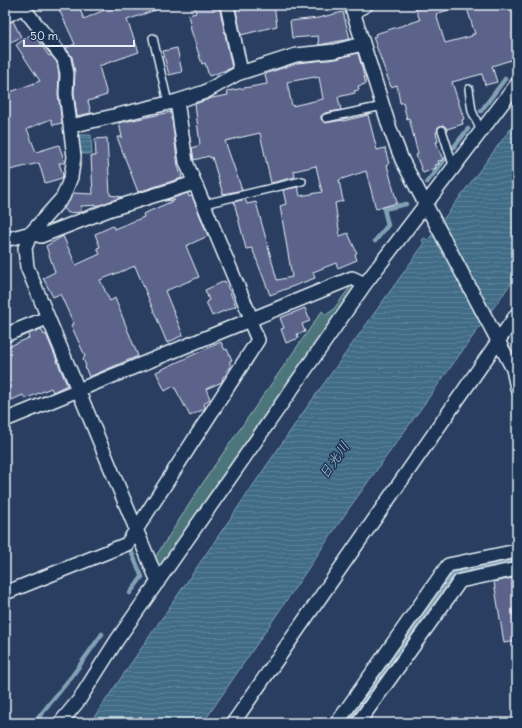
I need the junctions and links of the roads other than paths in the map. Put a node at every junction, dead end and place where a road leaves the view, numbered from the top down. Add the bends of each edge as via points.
1 (227, 5) edge
2 (366, 5) edge
3 (16, 7) edge
4 (352, 8) edge
5 (153, 38) dead end
6 (362, 44) junction
7 (241, 72) junction
8 (517, 84) edge
9 (469, 88) dead end
10 (173, 102) junction
11 (383, 106) junction
12 (326, 118) dead end
13 (71, 126) junction
14 (442, 130) dead end
15 (481, 131) junction
16 (454, 168) junction
17 (302, 181) dead end
18 (194, 183) junction
19 (204, 204) junction
20 (427, 209) junction
21 (31, 233) junction
22 (5, 240) edge
23 (365, 284) junction
24 (517, 314) edge
25 (47, 318) junction
26 (250, 318) junction
27 (5, 335) edge
28 (497, 339) junction
29 (515, 368) edge
30 (517, 388) edge
31 (78, 390) junction
32 (5, 420) edge
33 (136, 530) junction
34 (517, 551) edge
35 (517, 569) edge
36 (158, 582) junction
37 (5, 593) edge
38 (60, 723) edge
39 (233, 723) edge
40 (337, 723) edge
41 (358, 723) edge

1 - 7 street
2 - 4 street
3 - 13 street via 64,59
4 - 6 street
5 - 10 lane
6 - 7 street via 335,51 296,55
6 - 11 street
7 - 10 street via 205,92
8 - 15 street
9 - 15 lane via 472,111
10 - 13 street
10 - 18 street via 186,162
11 - 12 lane
11 - 20 street via 402,160
13 - 21 street via 74,156 71,177 63,197
14 - 16 lane
15 - 16 street
16 - 20 street
17 - 19 lane
18 - 19 street
18 - 21 street via 111,209 41,236
19 - 26 street
20 - 23 street
20 - 28 street
21 - 22 street
21 - 25 street via 25,248 27,267
23 - 26 street via 352,278
23 - 36 street
24 - 28 street
25 - 27 street
25 - 31 street
26 - 31 street
26 - 33 street via 258,340
28 - 29 street
28 - 39 street
29 - 30 street
31 - 32 street
31 - 33 street
33 - 36 street
33 - 37 street via 126,544
34 - 40 street via 448,565
35 - 41 street via 460,581
36 - 38 street via 79,700

